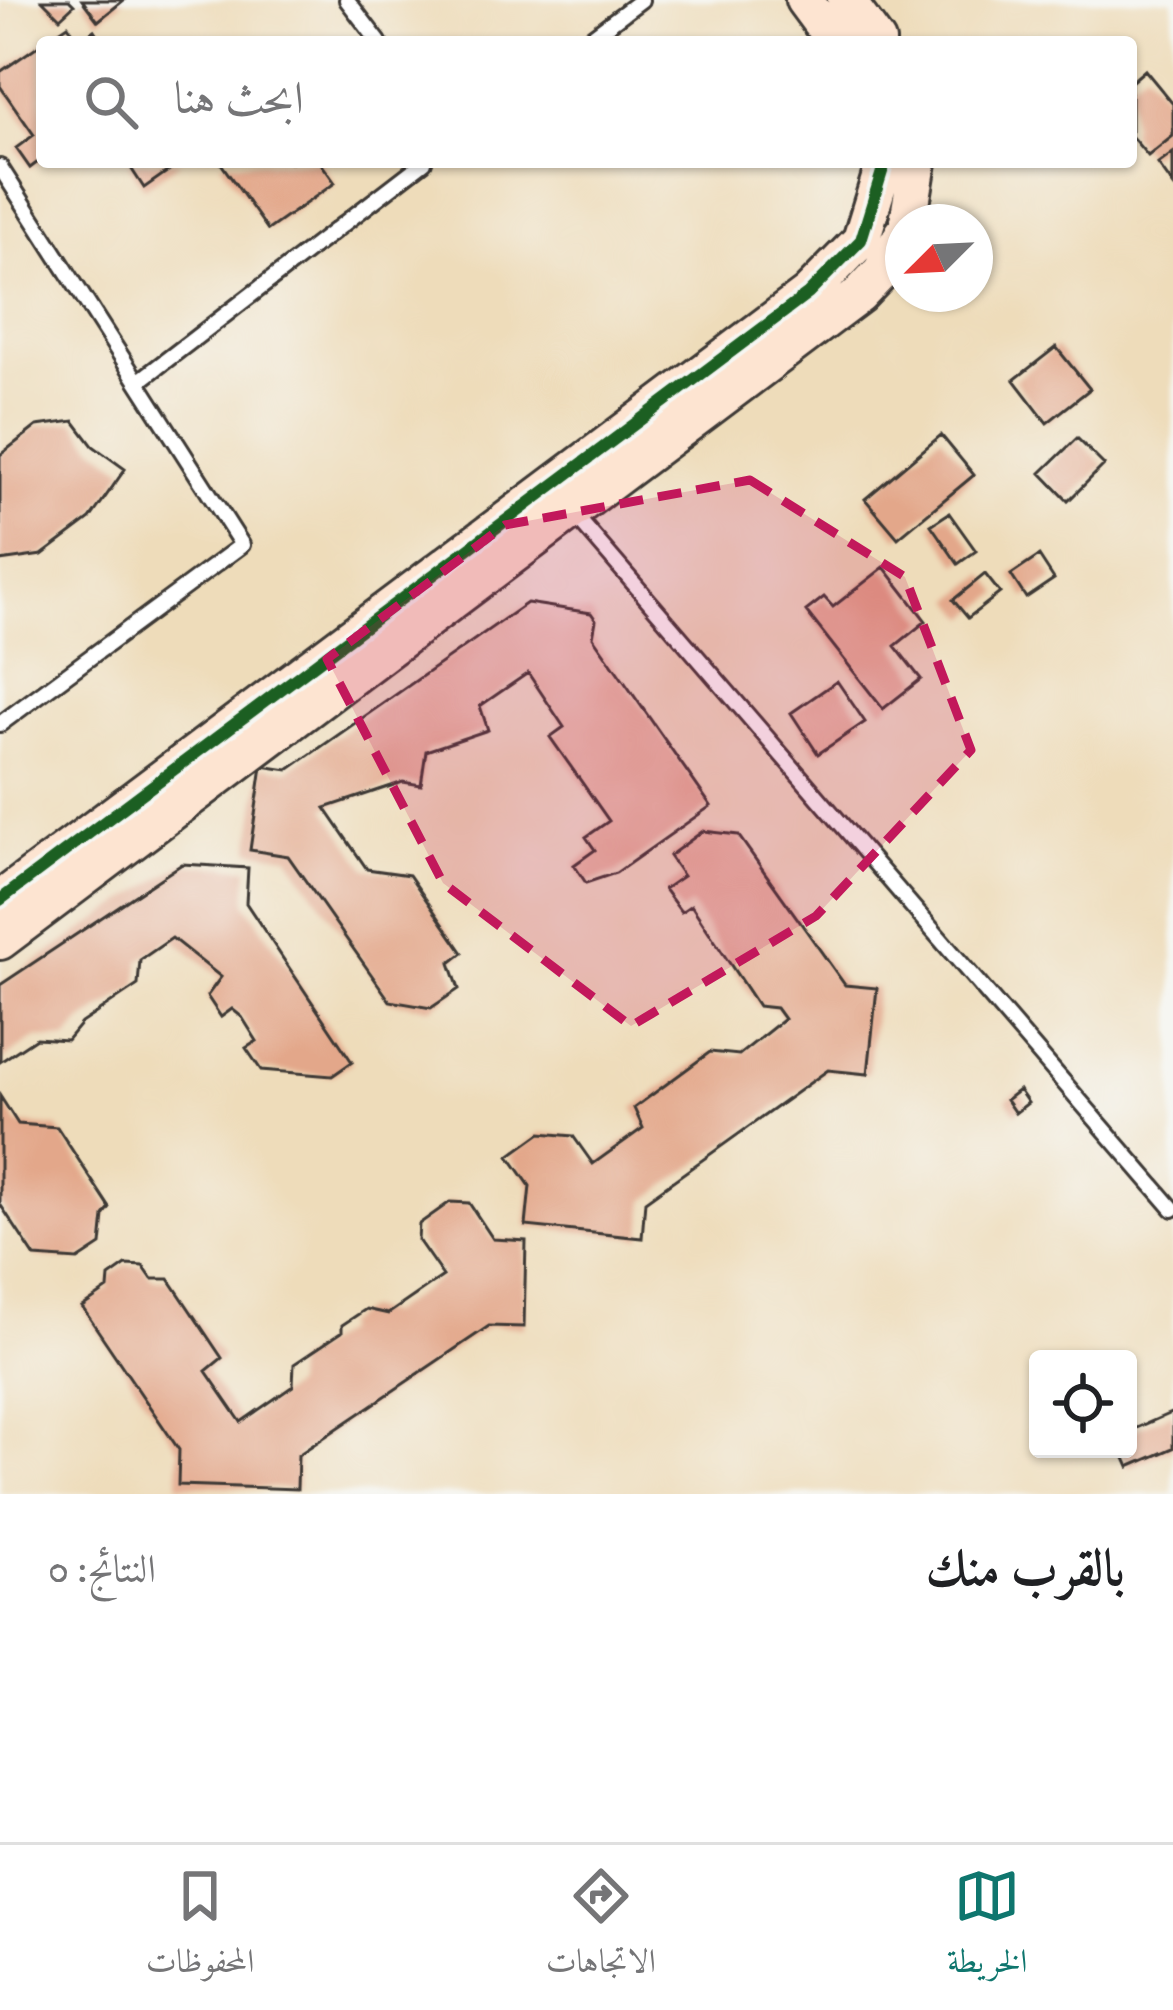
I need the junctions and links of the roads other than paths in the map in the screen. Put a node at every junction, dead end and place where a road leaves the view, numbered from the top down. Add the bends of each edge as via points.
1 (347, 0) edge
2 (641, 0) edge
3 (804, 0) edge
4 (846, 0) edge
5 (374, 36) edge
6 (593, 36) edge
7 (831, 36) edge
8 (873, 36) edge
9 (0, 167) edge
10 (416, 168) edge
11 (883, 168) edge
12 (917, 168) edge
13 (911, 204) edge
14 (885, 265) edge
15 (138, 382) junction
16 (571, 511) junction
17 (0, 724) edge
18 (0, 900) edge
19 (0, 941) edge
20 (1173, 1209) edge

1 - 5 lane
2 - 6 lane
3 - 7 street
4 - 8 street
9 - 15 lane
10 - 15 lane
11 - 18 street via 862,240 808,294
12 - 13 street
14 - 16 street via 859,295
15 - 17 lane via 242,545
16 - 19 street
16 - 20 lane

